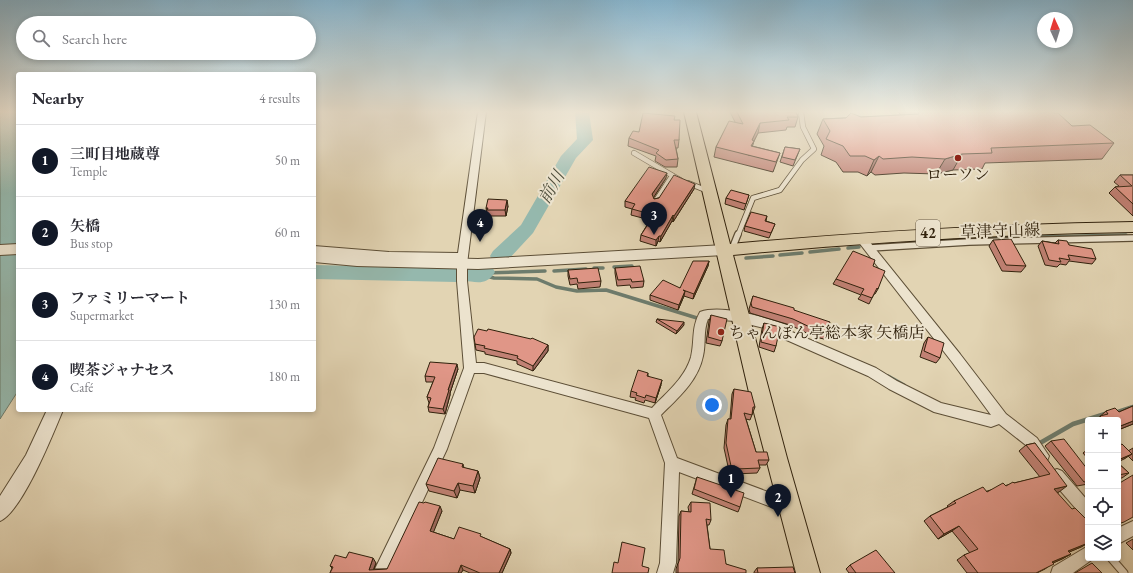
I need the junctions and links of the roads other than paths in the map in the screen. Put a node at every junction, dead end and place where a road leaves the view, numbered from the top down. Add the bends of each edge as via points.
1 (479, 139) edge
2 (697, 139) edge
3 (808, 139) edge
4 (634, 153) dead end
5 (672, 176) junction
6 (710, 192) junction
7 (655, 202) edge
8 (1133, 227) edge
9 (1133, 238) edge
10 (866, 243) junction
11 (16, 249) edge
12 (0, 250) edge
13 (316, 250) edge
14 (728, 250) junction
15 (316, 256) edge
16 (463, 268) junction
17 (741, 318) junction
18 (470, 368) junction
19 (55, 412) edge
20 (654, 414) junction
21 (1001, 418) junction
22 (672, 463) junction
23 (790, 507) junction
24 (1085, 509) edge
25 (0, 512) edge
26 (1133, 528) edge
27 (1121, 534) edge
28 (1085, 556) edge
29 (1114, 561) edge
30 (380, 573) edge
31 (665, 573) edge
32 (808, 573) edge
33 (1059, 573) edge
34 (1124, 573) edge

1 - 16 street
2 - 6 main road
3 - 14 lane via 814,149 802,160 780,190 753,198
4 - 5 lane
5 - 6 lane
5 - 7 lane
6 - 14 main road
8 - 10 main road, 草津守山線 / 42 via 1012,229
9 - 10 lane via 1025,238
10 - 14 main road, 草津守山線 / 42
10 - 21 street
11 - 12 street
13 - 16 street via 429,258
14 - 16 street via 478,264
14 - 17 main road
15 - 16 street
16 - 18 street
17 - 20 street via 704,315 699,323 697,356 690,376
17 - 21 street via 786,329 786,335 872,372 939,408 991,421
17 - 23 main road
18 - 20 street via 484,368
18 - 30 street via 440,449
19 - 25 street via 18,486
20 - 22 street
21 - 24 street via 1032,442
22 - 23 street
22 - 31 street via 668,563
23 - 32 main road
26 - 27 street
28 - 33 street
29 - 34 lane

